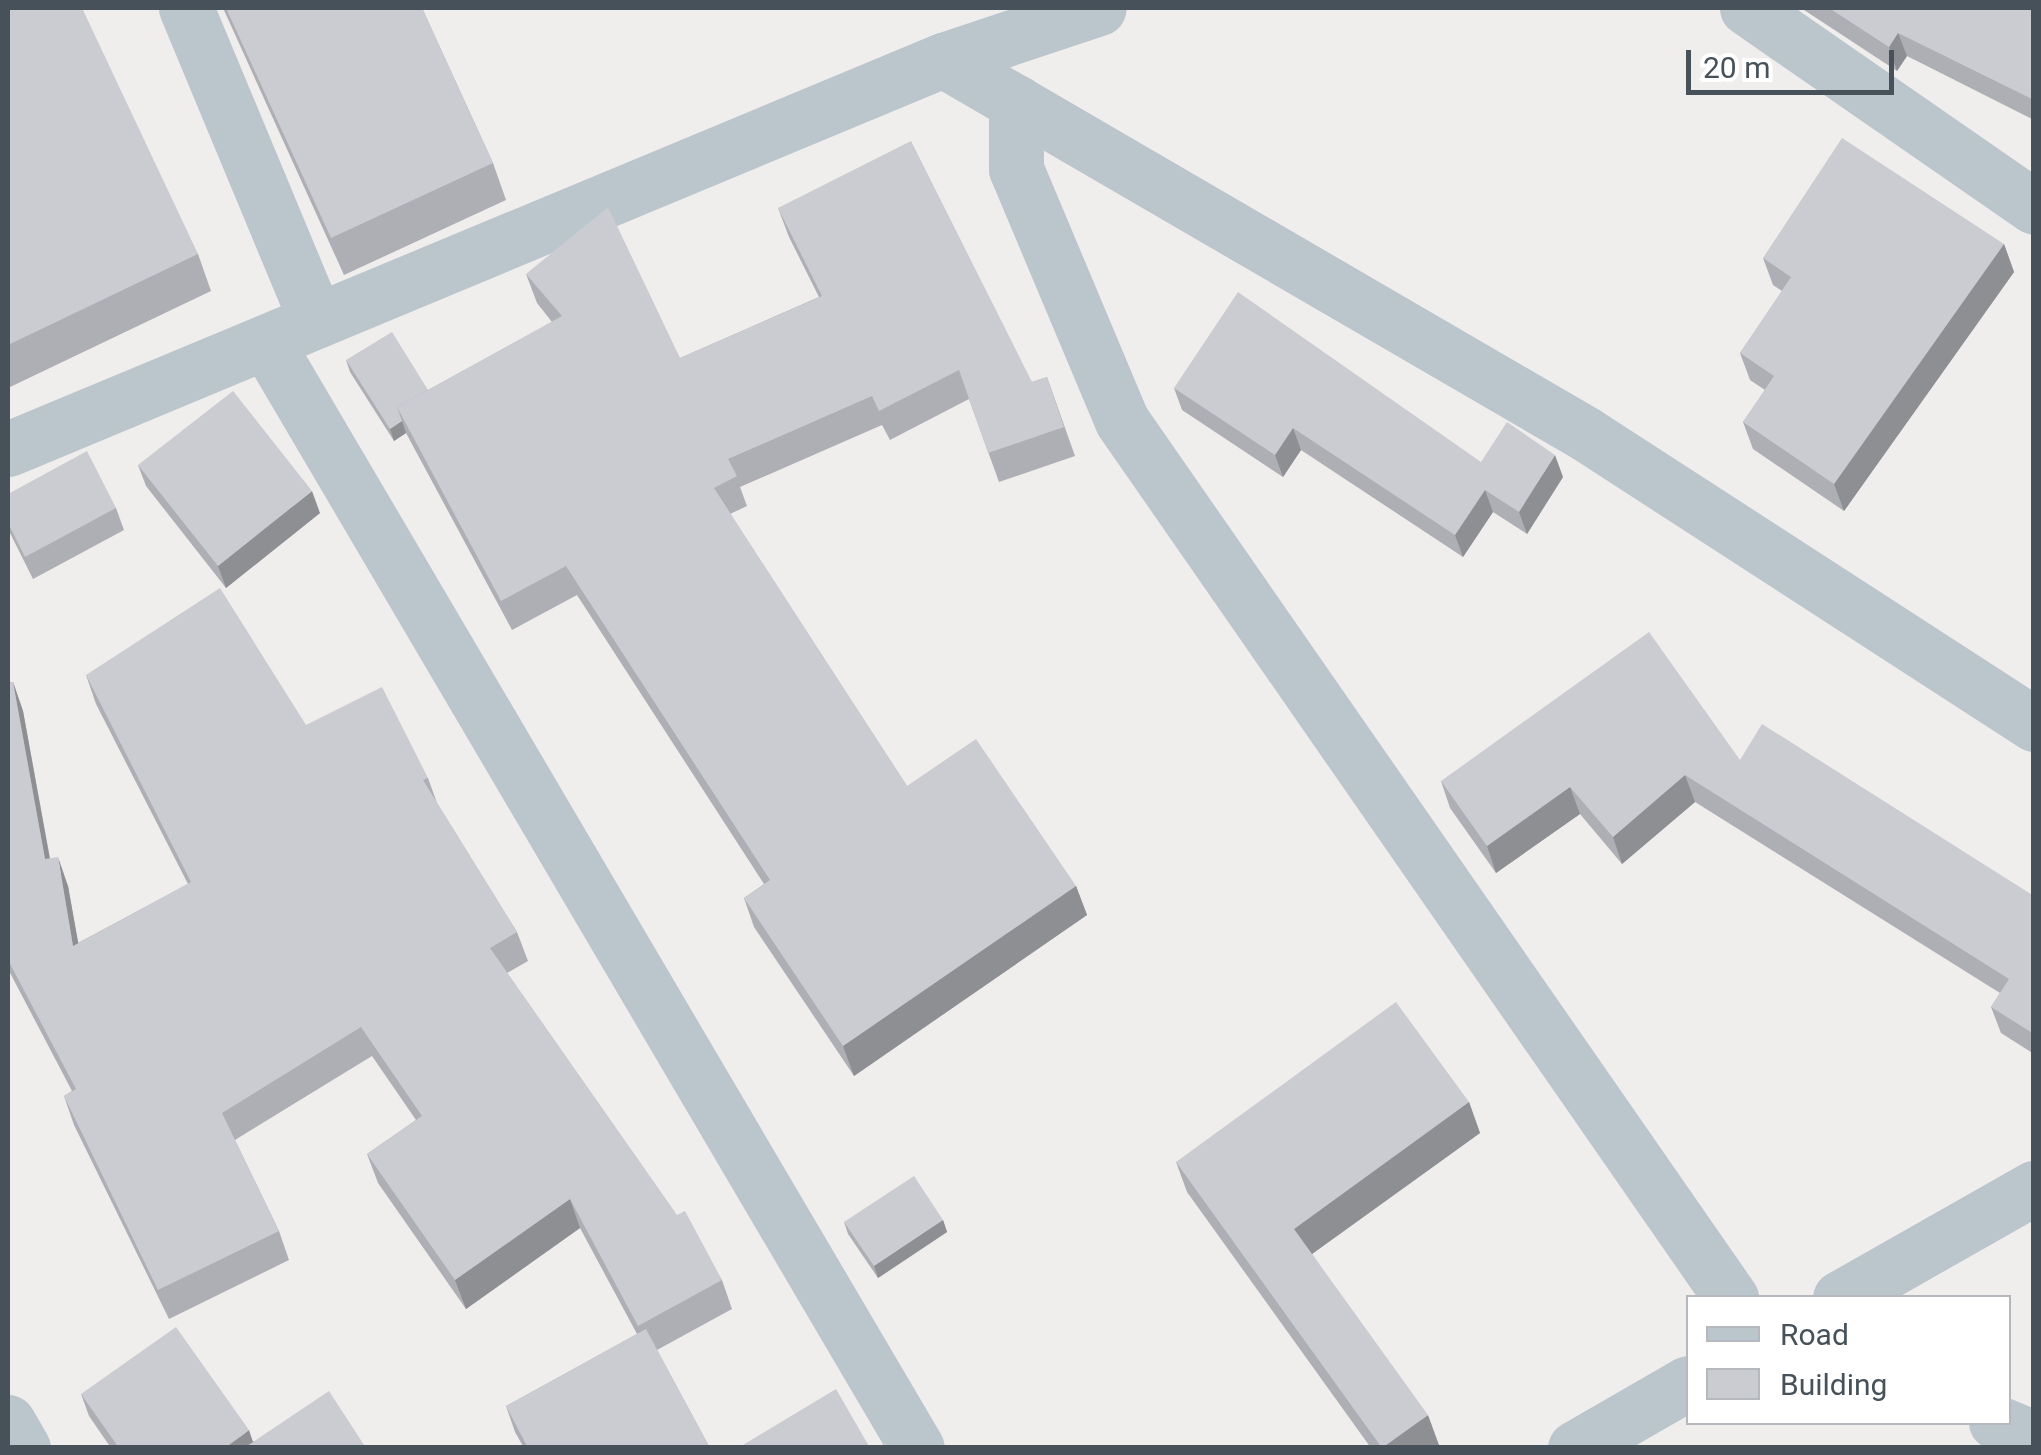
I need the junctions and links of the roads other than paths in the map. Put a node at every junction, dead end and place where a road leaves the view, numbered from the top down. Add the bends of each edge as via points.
1 (186, 8) edge
2 (1099, 8) edge
3 (1747, 8) edge
4 (943, 60) junction
5 (1016, 102) junction
6 (2034, 207) edge
7 (316, 321) junction
8 (266, 342) junction
9 (8, 449) edge
10 (2034, 724) edge
11 (2034, 1188) edge
12 (1729, 1295) edge
13 (1845, 1295) edge
14 (1686, 1384) edge
15 (8, 1422) edge
16 (2003, 1425) edge
17 (2034, 1438) edge
18 (24, 1448) edge
19 (918, 1448) edge
20 (1575, 1448) edge

1 - 7 street
2 - 4 street
3 - 6 street
4 - 5 street
4 - 7 street
5 - 10 street via 1586,434
5 - 12 street via 1016,169 1122,421
7 - 8 street
8 - 9 street
8 - 19 street
11 - 13 street
14 - 20 street
15 - 18 street
16 - 17 street

